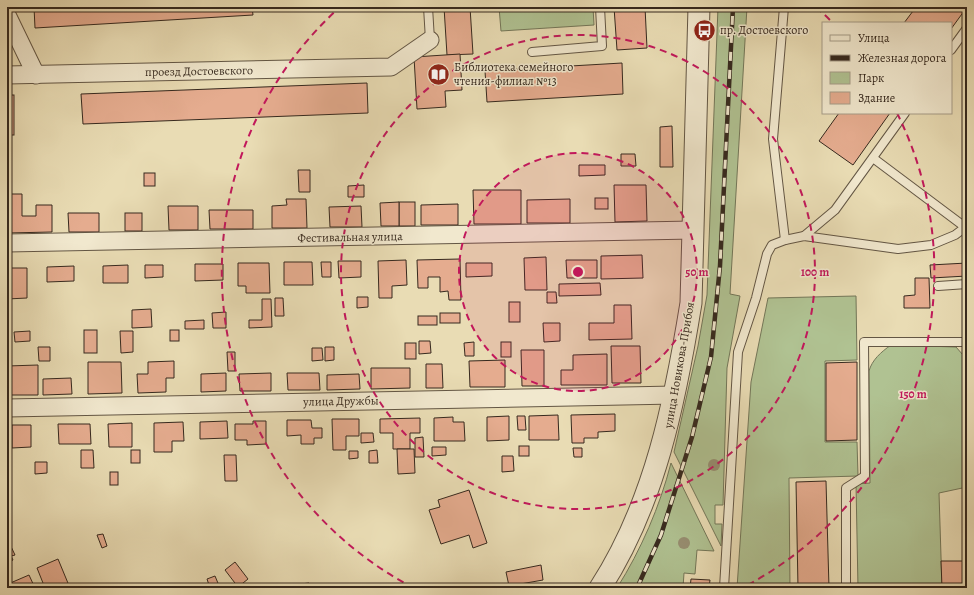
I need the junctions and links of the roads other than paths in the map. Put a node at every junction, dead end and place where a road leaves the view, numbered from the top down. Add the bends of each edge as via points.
1 (428, 7) edge
2 (600, 7) edge
3 (699, 7) edge
4 (784, 7) edge
5 (7, 15) edge
6 (967, 28) edge
7 (430, 40) joint
8 (952, 49) edge
9 (532, 52) dead end
10 (7, 75) edge
11 (36, 75) junction
12 (904, 114) edge
13 (873, 158) junction
14 (966, 226) edge
15 (693, 230) junction
16 (804, 236) junction
17 (785, 240) junction
18 (7, 243) edge
19 (967, 284) edge
20 (938, 286) dead end
21 (967, 342) edge
22 (675, 395) junction
23 (7, 408) edge
24 (600, 588) edge
25 (724, 588) edge
26 (846, 588) edge

1 - 7 lane
2 - 9 lane via 602,46
3 - 15 street, улица Новикова-Прибоя
4 - 17 lane via 773,138
5 - 11 street
6 - 8 lane
7 - 11 street, проезд Достоевского via 391,67
10 - 11 street, проезд Достоевского
12 - 13 lane
13 - 14 lane
13 - 16 lane via 834,210
14 - 16 lane via 955,235 931,245 898,249
15 - 18 street, Фестивальная улица
15 - 22 street, улица Новикова-Прибоя via 691,303
16 - 17 lane
17 - 25 lane via 772,246 767,254 738,352
19 - 20 lane
21 - 26 lane via 864,342 865,476 846,488
22 - 23 street, улица Дружбы
22 - 24 street, улица Новикова-Прибоя via 664,441 646,492 625,542

